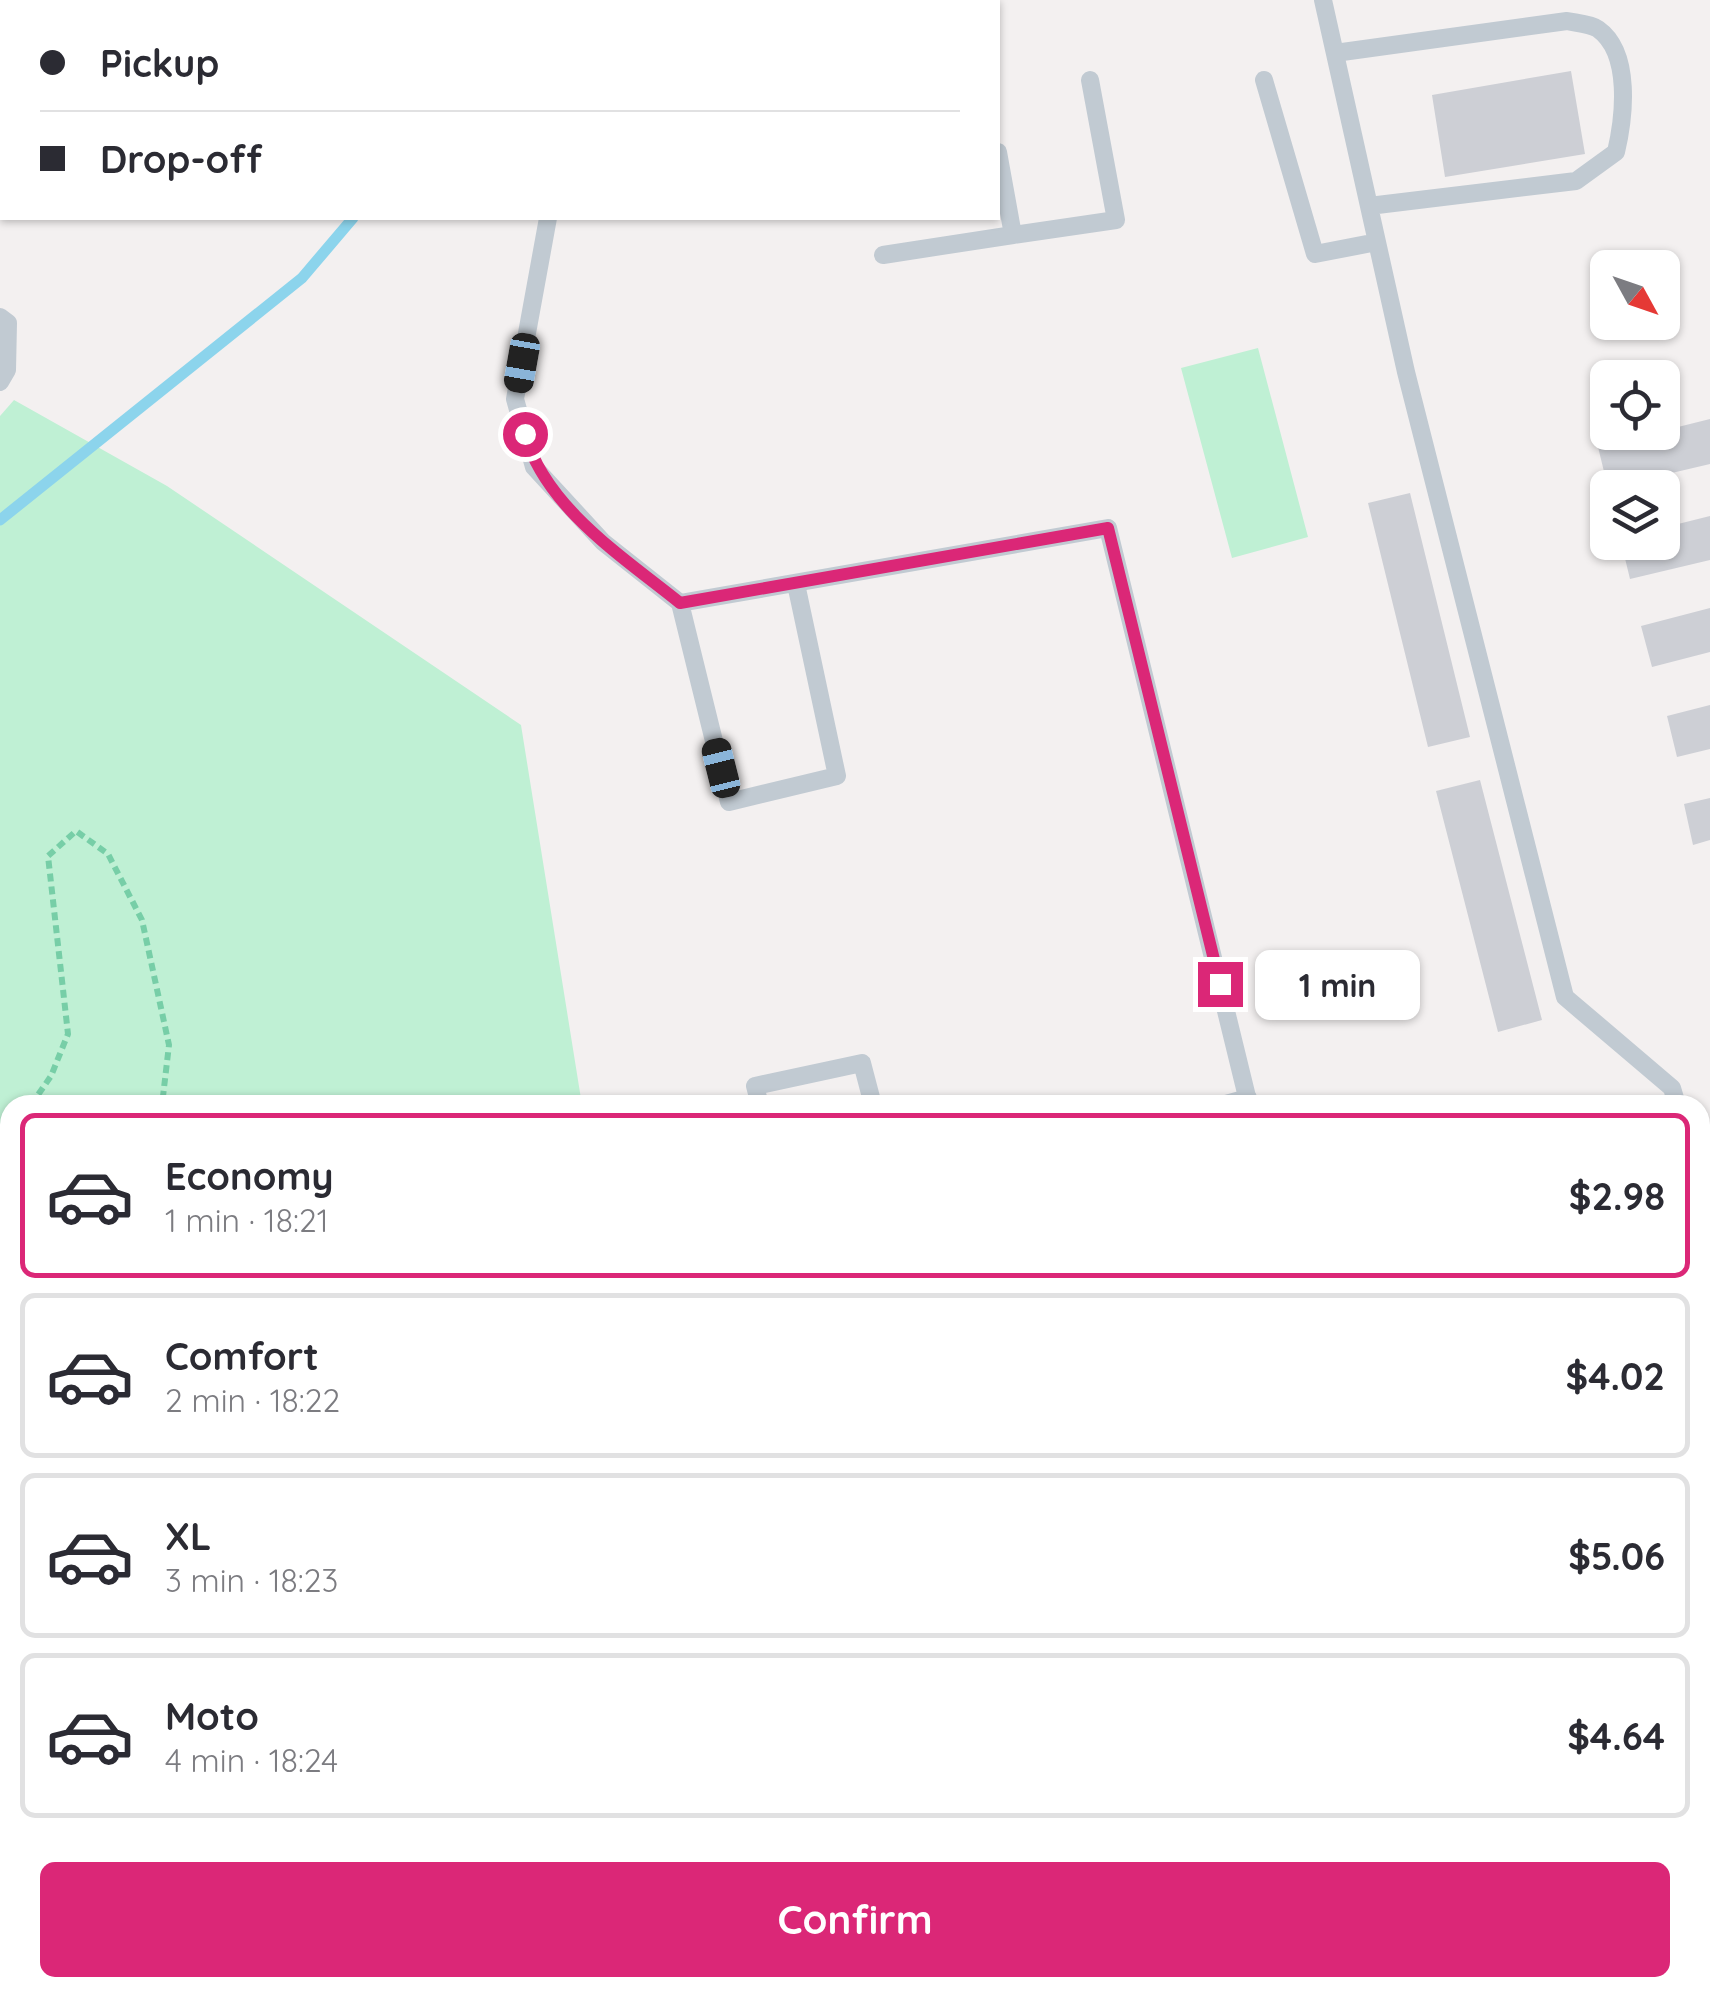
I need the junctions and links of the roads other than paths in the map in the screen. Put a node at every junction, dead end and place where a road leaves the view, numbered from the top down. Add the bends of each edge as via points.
1 (1323, 0) edge
2 (1335, 53) junction
3 (1090, 80) dead end
4 (1264, 80) dead end
5 (1000, 163) edge
6 (1369, 206) junction
7 (548, 220) edge
8 (1013, 235) junction
9 (1377, 242) junction
10 (882, 254) dead end
11 (0, 317) edge
12 (0, 382) edge
13 (796, 584) junction
14 (680, 603) junction
15 (757, 1095) edge
16 (870, 1095) edge
17 (1247, 1095) edge
18 (1674, 1095) edge

1 - 2 lane
2 - 6 lane
2 - 6 lane via 1567,21 1598,28 1615,50 1625,114 1616,152 1576,180
3 - 8 lane via 1116,220
4 - 9 lane via 1315,254
5 - 8 lane
6 - 9 lane
7 - 14 lane via 515,400 534,468 603,542
8 - 10 lane
9 - 18 lane via 1565,997
11 - 12 lane via 8,323
13 - 14 lane
13 - 14 lane via 837,776 729,802
13 - 17 lane via 1108,528
15 - 16 lane via 755,1086 862,1063

